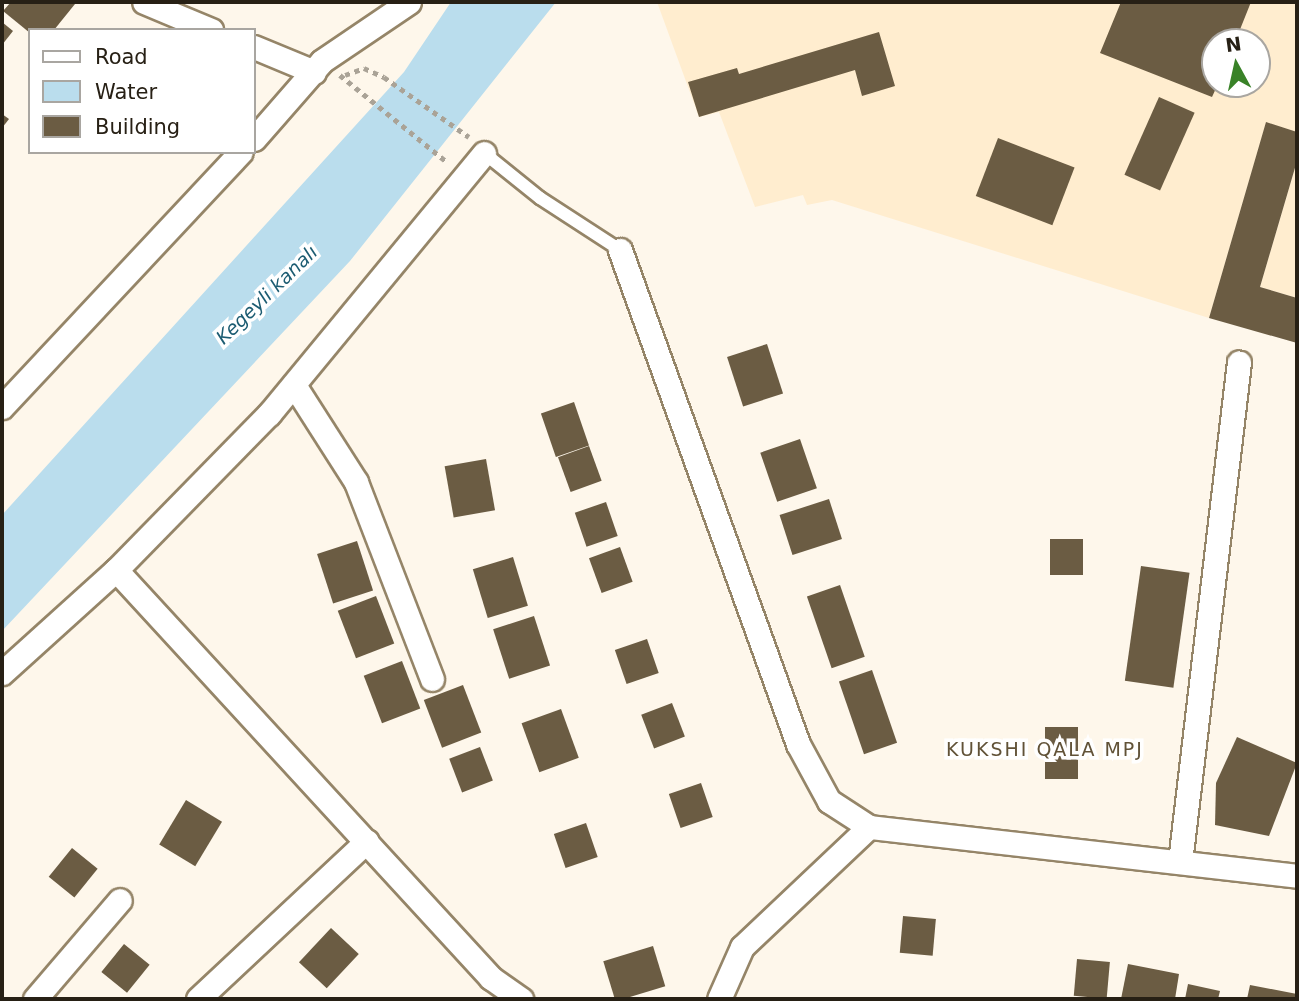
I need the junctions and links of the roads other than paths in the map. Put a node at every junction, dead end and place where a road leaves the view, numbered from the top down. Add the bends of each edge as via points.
1 (144, 2) edge
2 (409, 2) edge
3 (206, 28) edge
4 (256, 48) edge
5 (318, 66) junction
6 (256, 137) edge
7 (478, 146) joint
8 (239, 154) edge
9 (620, 250) joint
10 (1239, 362) dead end
11 (294, 385) junction
12 (2, 407) edge
13 (116, 570) junction
14 (2, 673) edge
15 (432, 679) dead end
16 (869, 827) junction
17 (367, 841) junction
18 (1180, 862) junction
19 (1297, 876) edge
20 (120, 900) dead end
21 (35, 999) edge
22 (198, 999) edge
23 (521, 999) edge
24 (719, 999) edge

1 - 3 street
2 - 5 street
4 - 5 street
5 - 6 street
7 - 9 lane via 540,198
7 - 11 street
8 - 12 street
9 - 16 street via 798,744 829,801
10 - 18 street
11 - 13 street
11 - 15 street via 356,482
13 - 14 street
13 - 17 street
16 - 18 street
16 - 24 street via 742,947
17 - 22 street
17 - 23 street via 491,978
18 - 19 street
20 - 21 street

